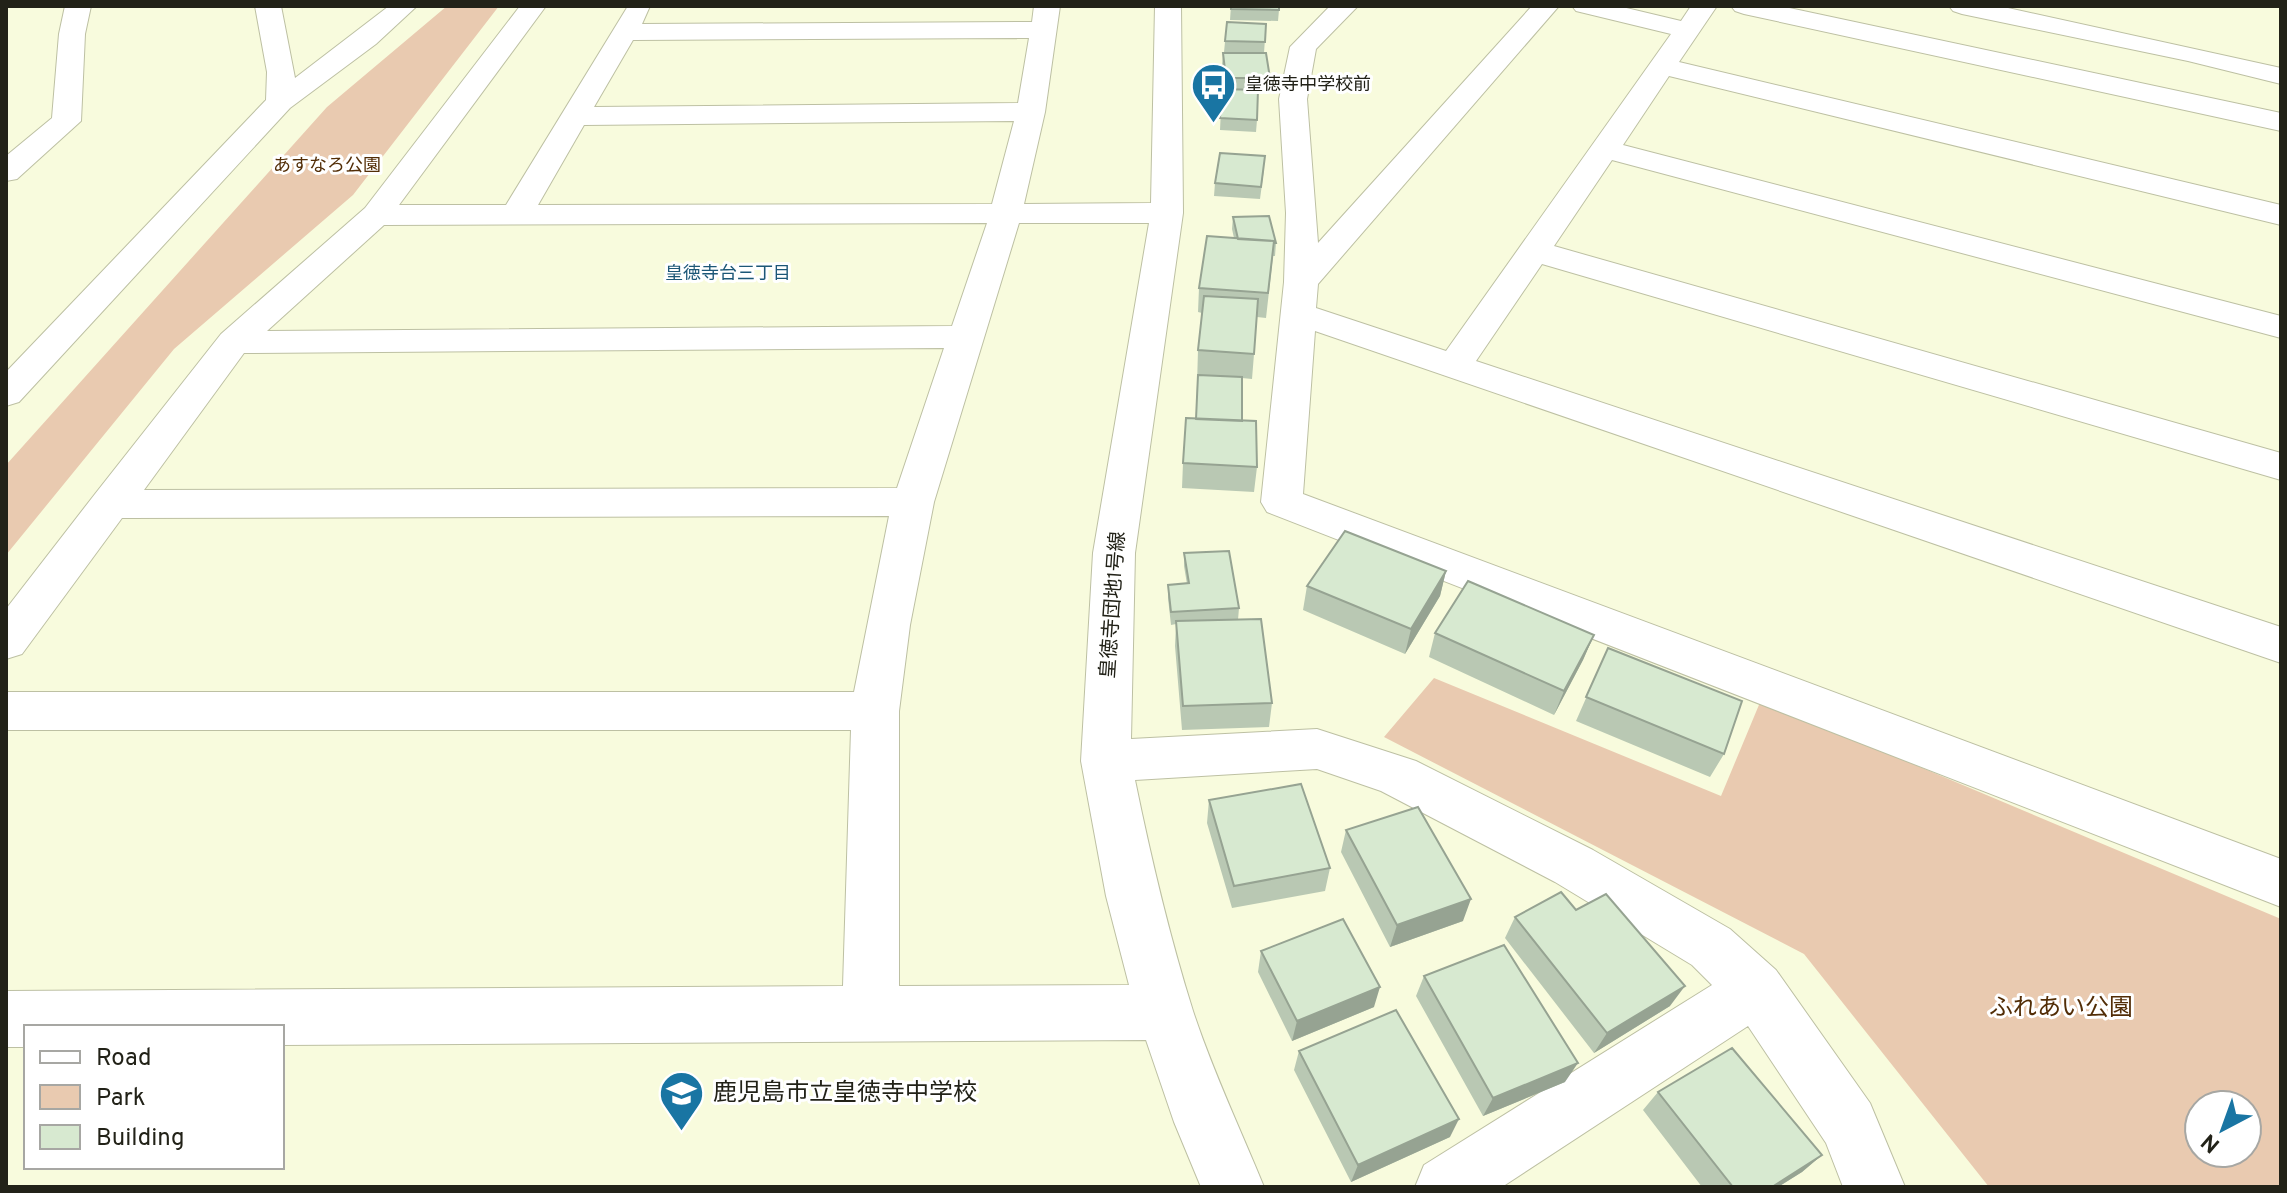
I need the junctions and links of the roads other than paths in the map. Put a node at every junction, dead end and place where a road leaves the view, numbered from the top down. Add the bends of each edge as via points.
1 (78, 6) edge
2 (268, 6) edge
3 (404, 6) edge
4 (533, 6) edge
5 (640, 6) edge
6 (1168, 6) edge
7 (1345, 6) edge
8 (1546, 6) edge
9 (1585, 6) edge
10 (1744, 6) edge
11 (1962, 6) edge
12 (1045, 18) edge
13 (1696, 18) edge
14 (624, 32) junction
15 (1662, 66) junction
16 (2281, 76) edge
17 (280, 102) junction
18 (1031, 112) junction
19 (574, 116) junction
20 (2281, 122) edge
21 (1605, 149) junction
22 (6, 172) edge
23 (1006, 213) junction
24 (1167, 213) junction
25 (376, 215) junction
26 (516, 215) junction
27 (2281, 215) edge
28 (1534, 251) junction
29 (1299, 298) junction
30 (2281, 327) edge
31 (967, 337) junction
32 (234, 342) junction
33 (1454, 366) junction
34 (6, 394) edge
35 (2281, 467) edge
36 (913, 502) junction
37 (110, 504) junction
38 (6, 642) edge
39 (2281, 645) edge
40 (6, 711) edge
41 (875, 711) junction
42 (1106, 761) junction
43 (2281, 883) edge
44 (1756, 989) junction
45 (1165, 1012) junction
46 (871, 1014) junction
47 (6, 1019) edge
48 (1233, 1187) edge
49 (1446, 1187) edge
50 (1874, 1187) edge

1 - 22 street via 66,121
2 - 17 street via 281,72
3 - 17 street
4 - 25 street
5 - 14 street
6 - 24 street, 皇徳寺団地1号線
7 - 29 street via 1303,47 1293,99 1302,213
8 - 29 street
9 - 13 street
10 - 20 street
11 - 16 street
12 - 14 street
12 - 18 street
13 - 15 street
14 - 19 street
15 - 21 street
15 - 27 street
17 - 34 street
18 - 19 street
18 - 23 street
19 - 26 street
21 - 28 street
21 - 30 street
23 - 24 street
23 - 26 street
23 - 31 street
24 - 42 street, 皇徳寺団地1号線 via 1114,553
25 - 26 street
25 - 32 street
28 - 33 street
28 - 35 street
29 - 33 street
29 - 43 street via 1282,502
31 - 32 street
31 - 36 street
32 - 37 street
33 - 39 street
36 - 37 street
36 - 41 street
37 - 38 street
40 - 41 street
41 - 46 street
42 - 44 street via 1317,749 1398,776 1574,866 1711,947
42 - 45 street, 皇徳寺団地1号線 via 1133,896
44 - 49 street
44 - 50 street via 1849,1124
45 - 46 street
45 - 48 street, 皇徳寺団地1号線
46 - 47 street

